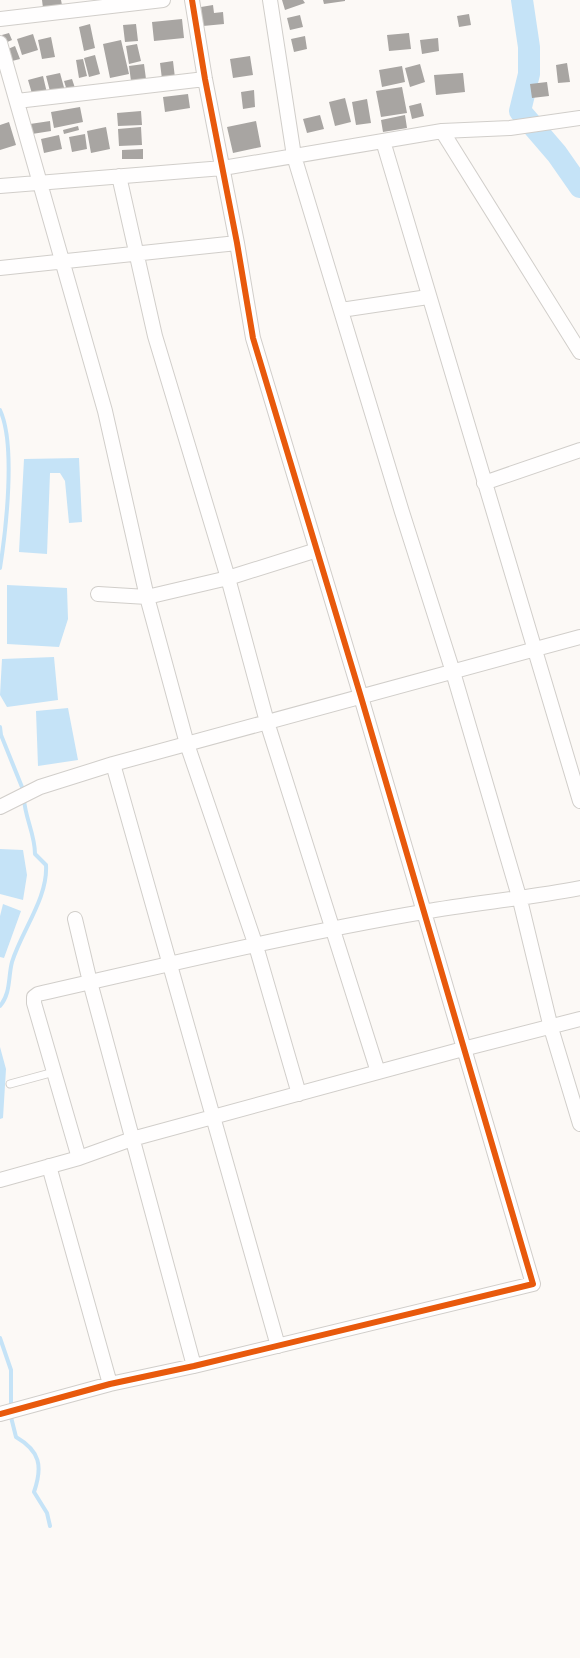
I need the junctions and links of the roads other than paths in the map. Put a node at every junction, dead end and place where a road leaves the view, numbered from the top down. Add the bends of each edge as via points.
1 (163, 0) edge
2 (192, 0) edge
3 (270, 0) edge
4 (0, 19) edge
5 (0, 43) edge
6 (205, 79) junction
7 (17, 101) junction
8 (580, 118) edge
9 (442, 131) junction
10 (383, 141) junction
11 (294, 156) junction
12 (223, 168) junction
13 (119, 176) junction
14 (39, 181) junction
15 (0, 186) edge
16 (237, 243) junction
17 (136, 254) junction
18 (61, 261) junction
19 (0, 268) edge
20 (428, 297) junction
21 (341, 310) junction
22 (580, 352) edge
23 (580, 450) edge
24 (484, 483) junction
25 (317, 550) junction
26 (228, 578) junction
27 (98, 594) dead end
28 (147, 597) junction
29 (580, 637) edge
30 (534, 650) junction
31 (453, 672) junction
32 (361, 697) junction
33 (266, 722) junction
34 (187, 744) junction
35 (113, 764) junction
36 (580, 801) edge
37 (1, 807) edge
38 (580, 888) edge
39 (520, 900) junction
40 (424, 912) junction
41 (75, 919) dead end
42 (332, 930) junction
43 (256, 946) junction
44 (170, 963) junction
45 (90, 982) junction
46 (580, 1019) edge
47 (551, 1028) junction
48 (463, 1048) junction
49 (54, 1072) junction
50 (378, 1072) junction
51 (10, 1084) dead end
52 (299, 1094) junction
53 (213, 1117) junction
54 (580, 1124) edge
55 (132, 1139) junction
56 (79, 1158) junction
57 (49, 1166) junction
58 (0, 1180) edge
59 (278, 1346) junction
60 (194, 1366) junction
61 (110, 1384) junction
62 (1, 1414) edge

1 - 4 street
2 - 6 street
3 - 11 street
5 - 7 street
6 - 7 street
6 - 12 street
7 - 14 street
8 - 9 street via 510,128
9 - 10 street
9 - 22 street
10 - 11 street
10 - 20 street
11 - 12 street
11 - 21 street
12 - 13 street
12 - 16 street
13 - 14 street
13 - 17 street
14 - 15 street
14 - 18 street
16 - 17 street
16 - 25 street via 253,338
17 - 18 street
17 - 26 street via 155,336
18 - 19 street
18 - 28 street via 105,411
20 - 21 street
20 - 24 street
21 - 31 street
23 - 24 street
24 - 30 street
25 - 26 street
25 - 32 street
26 - 28 street
26 - 33 street
27 - 28 street
28 - 34 street
29 - 30 street
30 - 31 street
30 - 36 street
31 - 32 street
31 - 39 street
32 - 33 street
32 - 40 street
33 - 34 street
33 - 42 street
34 - 35 street
34 - 43 street
35 - 37 street via 40,787
35 - 44 street
38 - 39 street
39 - 40 street
39 - 47 street
40 - 42 street
40 - 48 street
41 - 45 street
42 - 43 street
42 - 50 street
43 - 44 street
43 - 52 street
44 - 45 street
44 - 53 street
45 - 49 street via 34,997
45 - 55 street
46 - 47 street
47 - 48 street
47 - 54 street
48 - 50 street
48 - 59 street via 533,1284
49 - 51 lane
49 - 56 street
50 - 52 street
52 - 53 street
53 - 55 street
53 - 59 street
55 - 56 street
55 - 60 street
56 - 57 street
57 - 58 street
57 - 61 street
59 - 60 street
60 - 61 street
61 - 62 street

